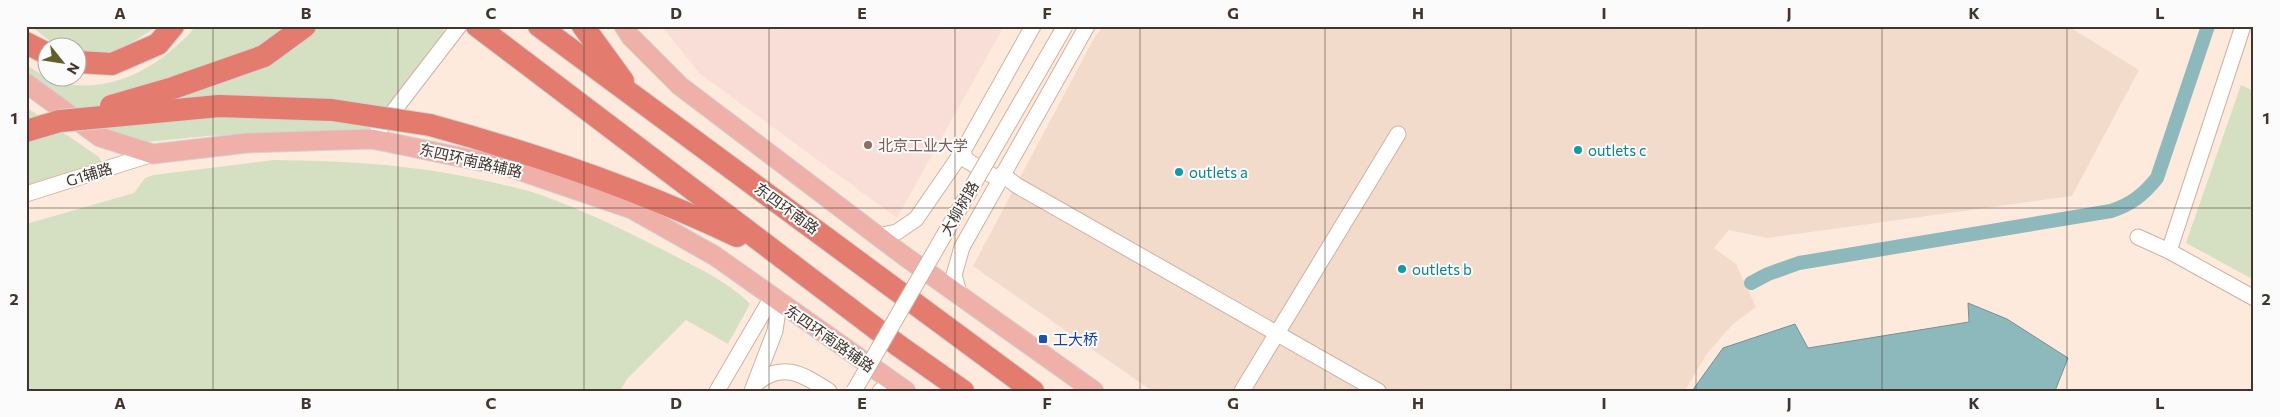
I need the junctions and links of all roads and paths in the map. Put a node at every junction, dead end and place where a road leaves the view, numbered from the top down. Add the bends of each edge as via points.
1 (173, 26) edge
2 (305, 26) edge
3 (459, 26) edge
4 (539, 26) edge
5 (584, 26) edge
6 (624, 26) edge
7 (1033, 26) edge
8 (1065, 26) edge
9 (1087, 26) edge
10 (2243, 26) edge
11 (483, 31) edge
12 (26, 43) edge
13 (38, 49) edge
14 (88, 63) edge
15 (26, 83) edge
16 (633, 96) junction
17 (60, 121) junction
18 (26, 131) edge
19 (1398, 134) dead end
20 (372, 139) junction
21 (963, 152) junction
22 (153, 154) junction
23 (1002, 174) junction
24 (26, 194) edge
25 (876, 236) junction
26 (2138, 237) dead end
27 (2168, 251) junction
28 (779, 257) junction
29 (960, 296) junction
30 (2254, 298) edge
31 (775, 299) junction
32 (1276, 332) junction
33 (754, 387) edge
34 (893, 388) edge
35 (717, 391) edge
36 (829, 391) edge
37 (854, 391) edge
38 (963, 391) edge
39 (1033, 391) edge
40 (1094, 391) edge
41 (1242, 391) edge
42 (1378, 391) edge

1 - 14 highway via 158,44 112,64
2 - 17 highway, bridge via 264,56 173,88
3 - 20 street
4 - 16 highway, 东四环南路
5 - 16 highway
6 - 25 main road via 680,86
7 - 21 street
8 - 37 street, 大柳树路, bridge
9 - 23 street
10 - 27 street
11 - 28 highway
12 - 13 highway
15 - 22 main road, 东四环南路辅路 via 100,137
16 - 39 highway, 东四环南路
17 - 18 highway
17 - 28 highway, bridge via 219,106 332,110 430,125 514,148 597,176 684,211
19 - 32 street
20 - 22 main road, 东四环南路辅路 via 247,144
20 - 31 main road, 东四环南路辅路 via 509,167 632,209 715,256
21 - 23 street via 966,160 993,176
21 - 25 street via 916,219 897,232
22 - 24 street, G1辅路
23 - 29 street via 962,247 954,275
23 - 32 street via 1016,185
25 - 29 main road
26 - 27 street
27 - 30 street
28 - 38 highway
29 - 40 main road
31 - 33 street via 775,331
31 - 34 main road, 东四环南路辅路
31 - 35 street
32 - 41 street
32 - 42 street
33 - 36 street via 768,374 781,371 808,377

